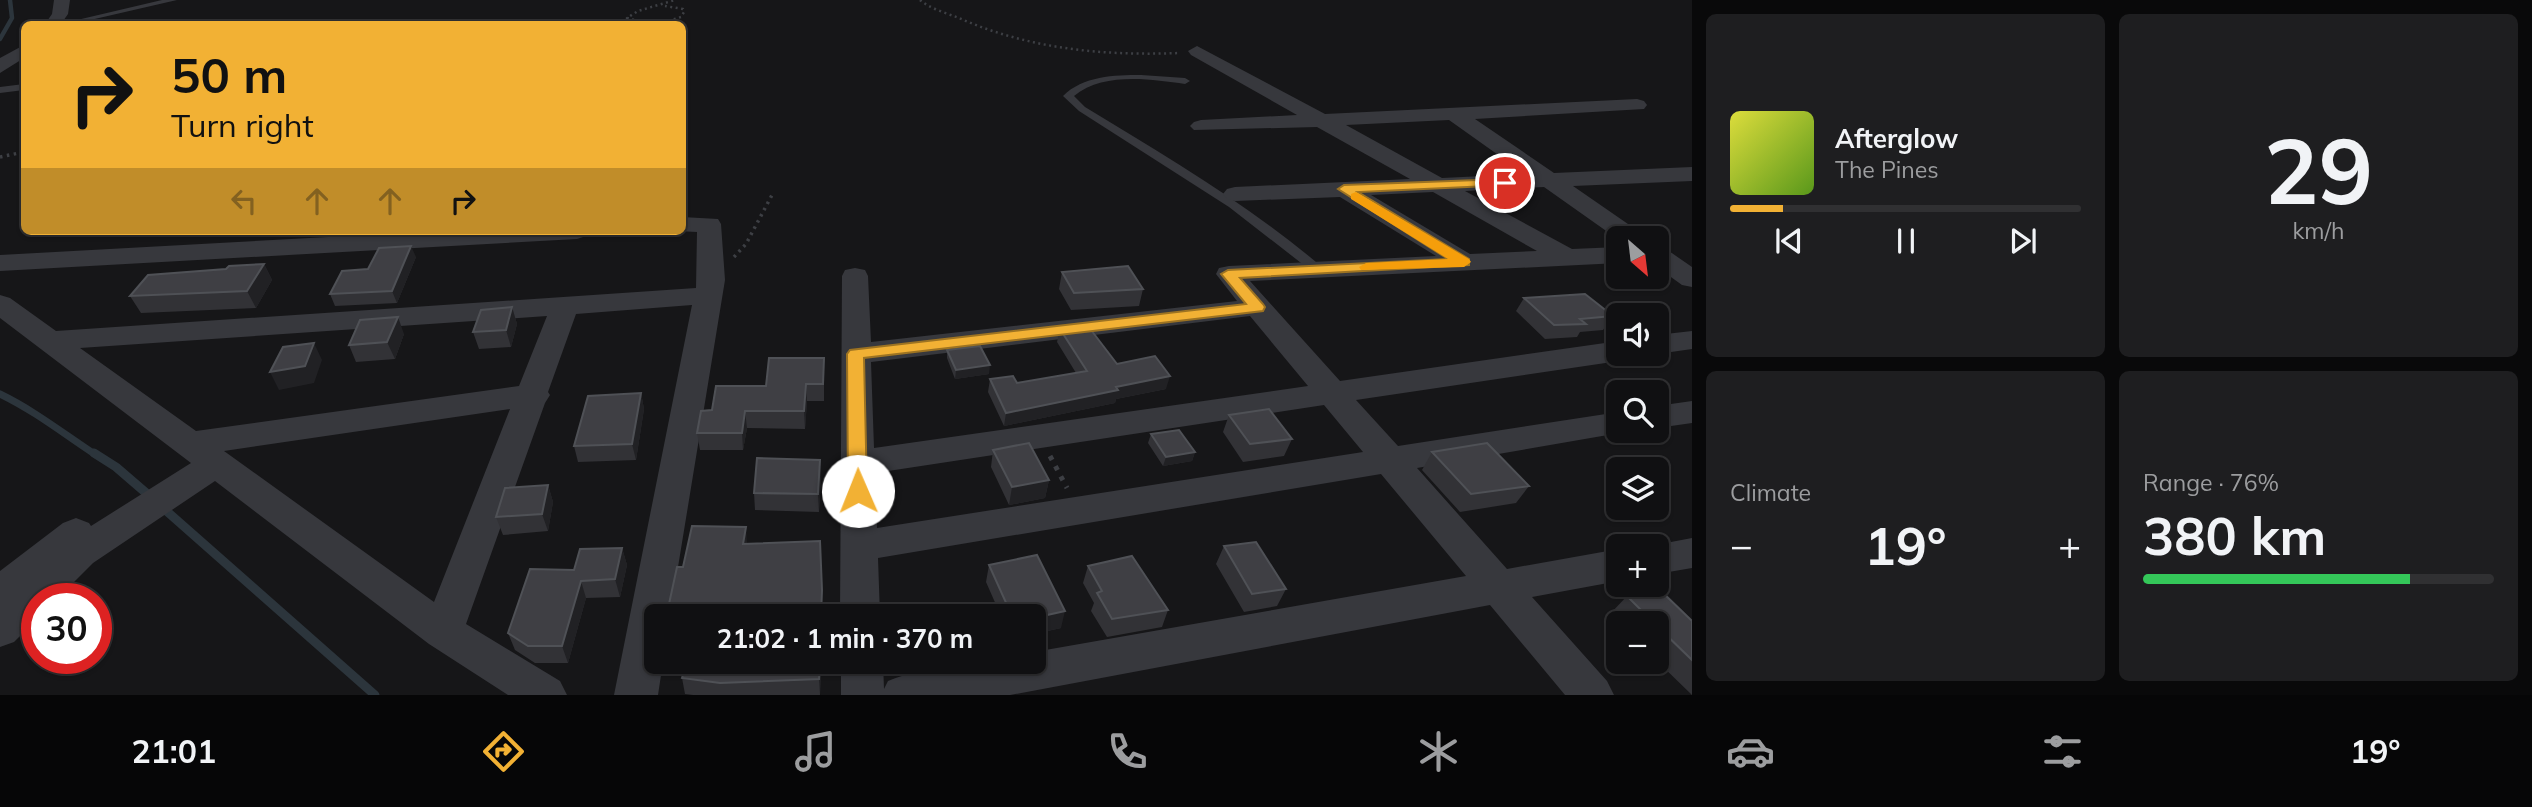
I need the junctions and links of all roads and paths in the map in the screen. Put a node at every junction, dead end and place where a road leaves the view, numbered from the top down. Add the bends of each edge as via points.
1 (62, 0) edge
2 (173, 0) edge
3 (676, 0) edge
4 (920, 0) edge
5 (664, 6) junction
6 (55, 21) edge
7 (78, 21) edge
8 (638, 21) edge
9 (668, 21) edge
10 (1197, 51) joint
11 (21, 52) edge
12 (0, 67) edge
13 (1185, 81) dead end
14 (21, 87) edge
15 (0, 90) edge
16 (1637, 105) dead end
17 (1454, 114) junction
18 (1322, 120) junction
19 (1201, 126) dead end
20 (21, 153) edge
21 (0, 157) edge
22 (1692, 174) edge
23 (1550, 181) junction
24 (1438, 185) junction
25 (1344, 189) junction
26 (1235, 194) dead end
27 (772, 195) dead end
28 (686, 225) edge
29 (1615, 226) edge
30 (505, 235) edge
31 (1606, 255) edge
32 (1566, 257) junction
33 (1464, 262) junction
34 (0, 263) edge
35 (1670, 264) edge
36 (1318, 270) junction
37 (855, 276) dead end
38 (1692, 279) edge
39 (710, 288) junction
40 (0, 304) edge
41 (565, 306) junction
42 (1257, 307) junction
43 (1692, 340) edge
44 (48, 341) junction
45 (1669, 343) edge
46 (1606, 353) edge
47 (855, 354) junction
48 (1331, 393) junction
49 (534, 395) junction
50 (1692, 412) edge
51 (1669, 415) edge
52 (1606, 425) edge
53 (1039, 436) junction
54 (202, 454) junction
55 (1391, 460) junction
56 (857, 463) junction
57 (1079, 510) junction
58 (858, 546) junction
59 (1692, 553) edge
60 (1669, 557) edge
61 (1606, 567) edge
62 (1499, 586) junction
63 (8, 594) edge
64 (860, 604) edge
65 (0, 629) edge
66 (443, 631) junction
67 (862, 674) edge
68 (545, 695) edge
69 (636, 695) edge
70 (863, 695) edge
71 (902, 695) edge
72 (1591, 695) edge

1 - 6 street
2 - 7 lane
3 - 5 path
4 - 10 path via 977,28 1058,47 1139,54
5 - 8 path via 633,12 627,18
5 - 9 path via 684,12
10 - 18 street
11 - 12 street
13 - 36 lane via 1095,81 1075,88 1068,96 1229,202
14 - 15 lane
16 - 17 street
17 - 18 street
17 - 23 street
18 - 19 street
18 - 24 street
20 - 21 path
22 - 23 street
23 - 24 street
23 - 29 street
24 - 25 street
24 - 32 street
25 - 26 street
25 - 33 street
27 - 39 path via 746,244
28 - 39 street via 709,224
30 - 34 street
31 - 32 street
32 - 33 street
33 - 36 street
35 - 38 street
36 - 42 street via 1228,274
37 - 47 street
39 - 41 street
39 - 69 street
40 - 44 street
41 - 44 street
41 - 49 street
42 - 47 street
42 - 48 street
43 - 45 street
44 - 54 street
46 - 48 street
47 - 56 street
48 - 53 street
48 - 55 street
49 - 54 street
49 - 66 street
50 - 51 street
52 - 55 street
53 - 56 street
53 - 57 path
54 - 63 street
54 - 66 street
55 - 57 street
55 - 62 street
56 - 58 street
57 - 58 street
58 - 64 street
59 - 60 street
61 - 62 street
62 - 71 street
62 - 72 street
63 - 65 street
66 - 68 street
67 - 70 street

